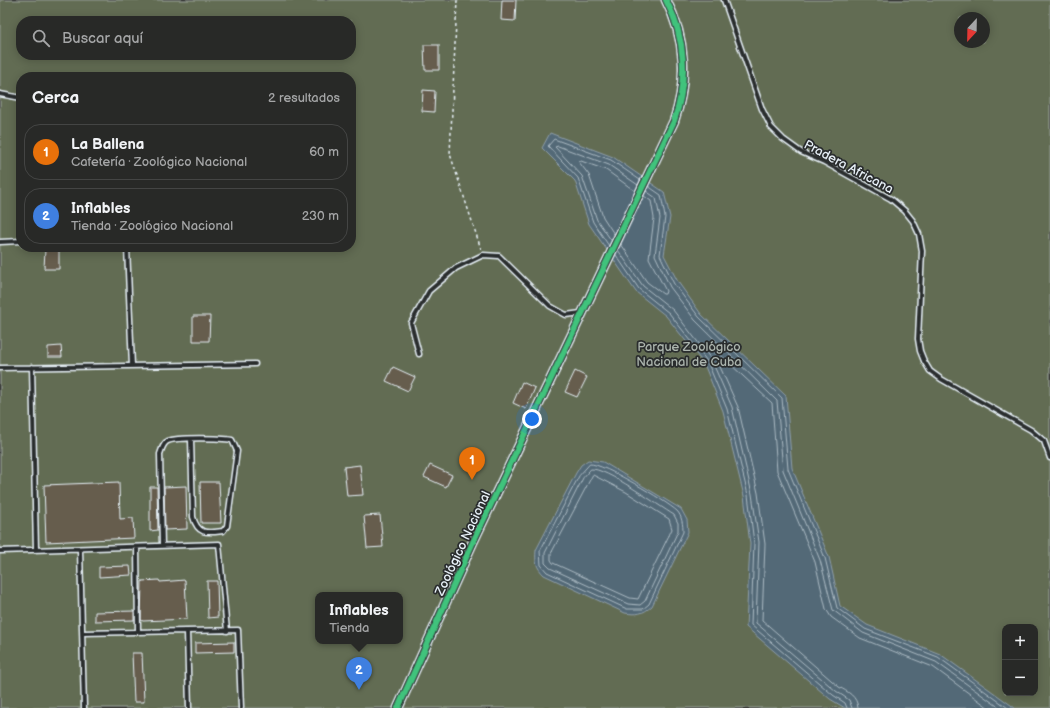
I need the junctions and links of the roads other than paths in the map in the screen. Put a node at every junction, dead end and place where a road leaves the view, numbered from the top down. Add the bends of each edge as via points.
1 (666, 0) edge
2 (724, 0) edge
3 (0, 94) edge
4 (16, 97) edge
5 (16, 241) edge
6 (0, 242) edge
7 (127, 252) edge
8 (581, 313) junction
9 (418, 354) dead end
10 (255, 364) dead end
11 (132, 366) junction
12 (32, 367) junction
13 (0, 368) edge
14 (191, 439) junction
15 (1050, 458) edge
16 (162, 546) junction
17 (137, 547) junction
18 (80, 549) junction
19 (36, 550) junction
20 (0, 551) edge
21 (227, 630) junction
22 (187, 631) junction
23 (138, 632) junction
24 (83, 633) junction
25 (398, 707) edge
26 (84, 708) edge
27 (189, 708) edge
28 (241, 708) edge

1 - 8 street, Zoológico Nacional via 680,40 684,77 680,103 661,148
2 - 15 lane, Pradera Africana via 762,109 771,127 801,152 891,199 906,211 913,221 919,234 922,251 918,339 924,361 930,371 941,380 1031,430 1044,441
3 - 4 lane
5 - 6 lane
7 - 11 lane
8 - 9 lane via 566,315 550,306 500,256 483,255 456,268 429,291 411,323
8 - 25 street, Zoológico Nacional
10 - 11 lane
11 - 12 lane
12 - 13 lane
12 - 19 lane
14 - 14 lane via 222,438 232,440 235,445 237,451 228,519 223,531 205,532 198,530 196,526 193,517
14 - 16 lane via 168,440 160,454
16 - 17 lane
16 - 21 lane via 220,544
17 - 18 lane
17 - 23 lane
18 - 19 lane
18 - 24 lane
19 - 20 lane
21 - 22 lane
21 - 28 lane via 238,630
22 - 23 lane
22 - 27 lane
23 - 24 lane
24 - 26 lane

